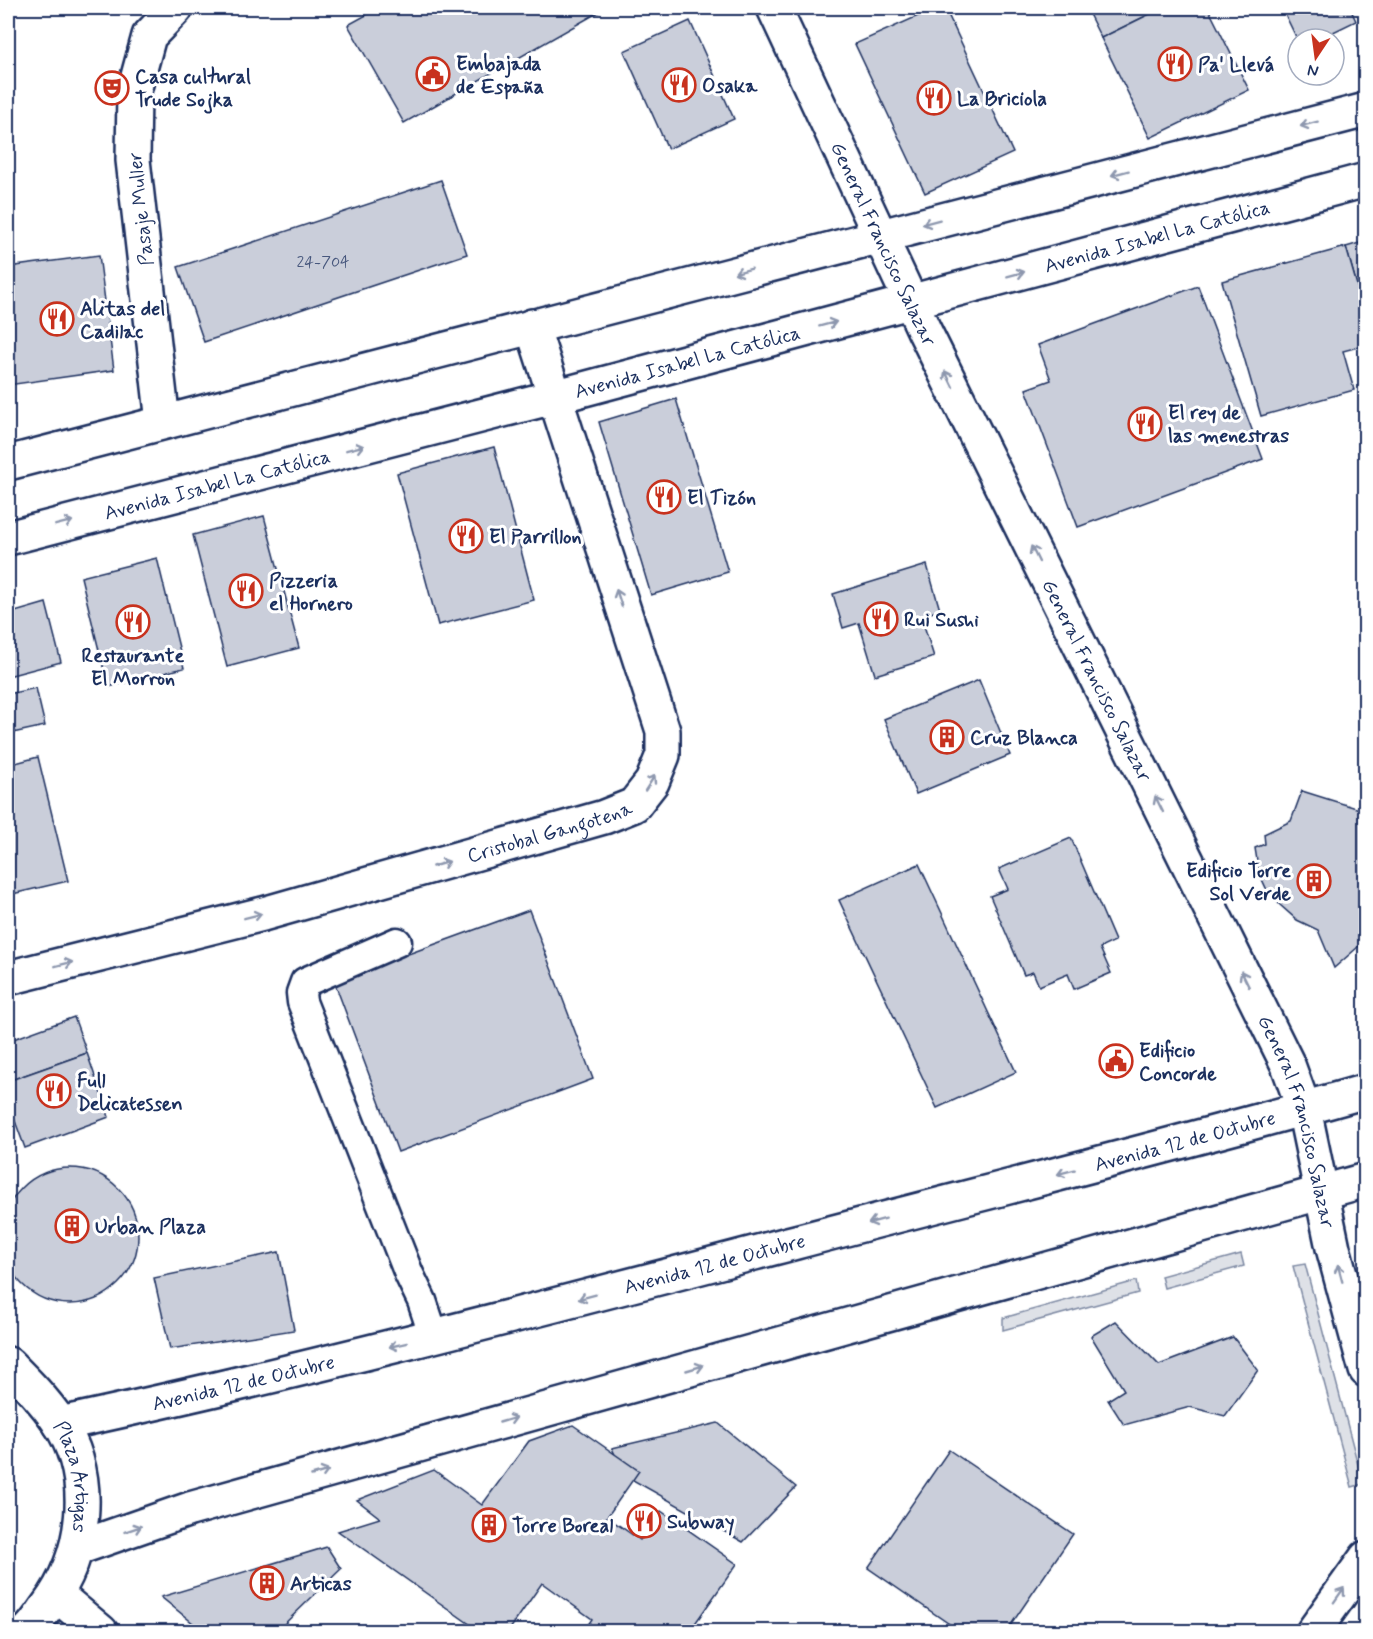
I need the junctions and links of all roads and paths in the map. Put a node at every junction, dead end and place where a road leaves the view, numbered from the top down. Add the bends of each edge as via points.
1 (176, 8) edge
2 (782, 11) edge
3 (1365, 110) edge
4 (1365, 180) edge
5 (881, 235) junction
6 (912, 301) junction
7 (532, 326) junction
8 (553, 397) junction
9 (163, 422) junction
10 (8, 463) edge
11 (8, 538) edge
12 (397, 942) dead end
13 (8, 978) edge
14 (1365, 1091) edge
15 (1304, 1109) junction
16 (1365, 1180) edge
17 (1321, 1193) junction
18 (434, 1336) junction
19 (8, 1364) edge
20 (1365, 1371) edge
21 (60, 1424) junction
22 (78, 1548) junction
23 (1365, 1558) edge
24 (57, 1595) junction
25 (27, 1632) edge
26 (101, 1632) edge
27 (1313, 1632) edge

1 - 9 street, Pasaje Muller via 149,36 134,91 133,160
2 - 5 street, General Francisco Salazar
3 -> 5 street
6 -> 4 street, Avenida Isabel La Católica
5 - 6 street, General Francisco Salazar
5 -> 7 street
8 -> 6 street, Avenida Isabel La Católica
15 -> 6 street, General Francisco Salazar via 1288,1065
7 - 8 street, Cristobal Gangotena
7 - 9 street
11 -> 8 street, Avenida Isabel La Católica
13 -> 8 street, Cristobal Gangotena via 274,911 604,817 633,805 652,782 663,755 663,731
9 - 10 street
12 - 18 lane via 305,982 301,993
14 - 15 street, Avenida 12 de Octubre
15 - 17 street, General Francisco Salazar
15 -> 18 street, Avenida 12 de Octubre
16 - 17 street
20 -> 17 street, General Francisco Salazar
22 -> 17 street via 190,1509
18 -> 21 street, Avenida 12 de Octubre
19 - 21 street, Plaza Artigas
21 - 22 street, Plaza Artigas via 76,1459 83,1499
22 - 24 street, Plaza Artigas
27 -> 23 street
24 - 25 street, Plaza Artigas
24 - 26 street

